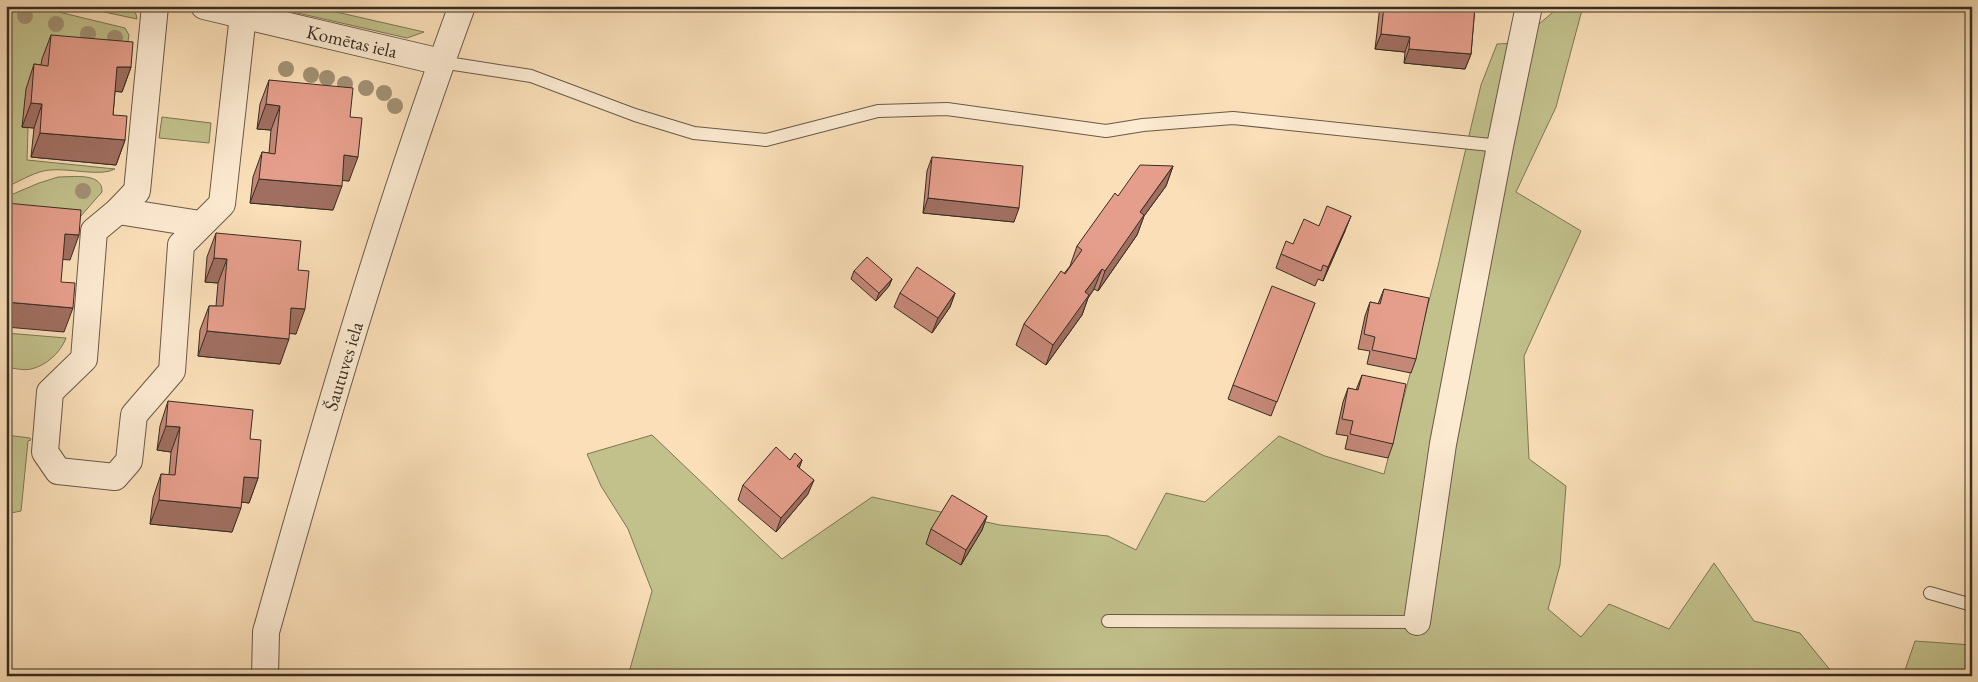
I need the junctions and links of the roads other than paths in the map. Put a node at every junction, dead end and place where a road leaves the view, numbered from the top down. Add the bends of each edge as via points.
1 (155, 6) edge
2 (204, 6) edge
3 (462, 6) edge
4 (1529, 6) edge
5 (243, 15) junction
6 (441, 62) junction
7 (1500, 146) junction
8 (118, 211) junction
9 (200, 224) junction
10 (1930, 593) dead end
11 (1972, 605) edge
12 (1108, 621) dead end
13 (1417, 622) joint
14 (265, 676) edge

1 - 8 street via 137,190
2 - 5 street, Komētas iela
3 - 6 street, Šautuves iela
4 - 7 street
5 - 6 street, Komētas iela
5 - 9 street via 222,204
6 - 7 lane via 531,76 634,115 694,133 766,140 878,111 948,109 1106,131 1233,118
6 - 14 street, Šautuves iela via 348,344 266,632
7 - 13 street via 1443,444
8 - 9 street
8 - 9 street via 94,231 84,359 50,392 44,452 58,471 115,477 129,461 134,415 172,371 181,245
10 - 11 lane
12 - 13 lane

